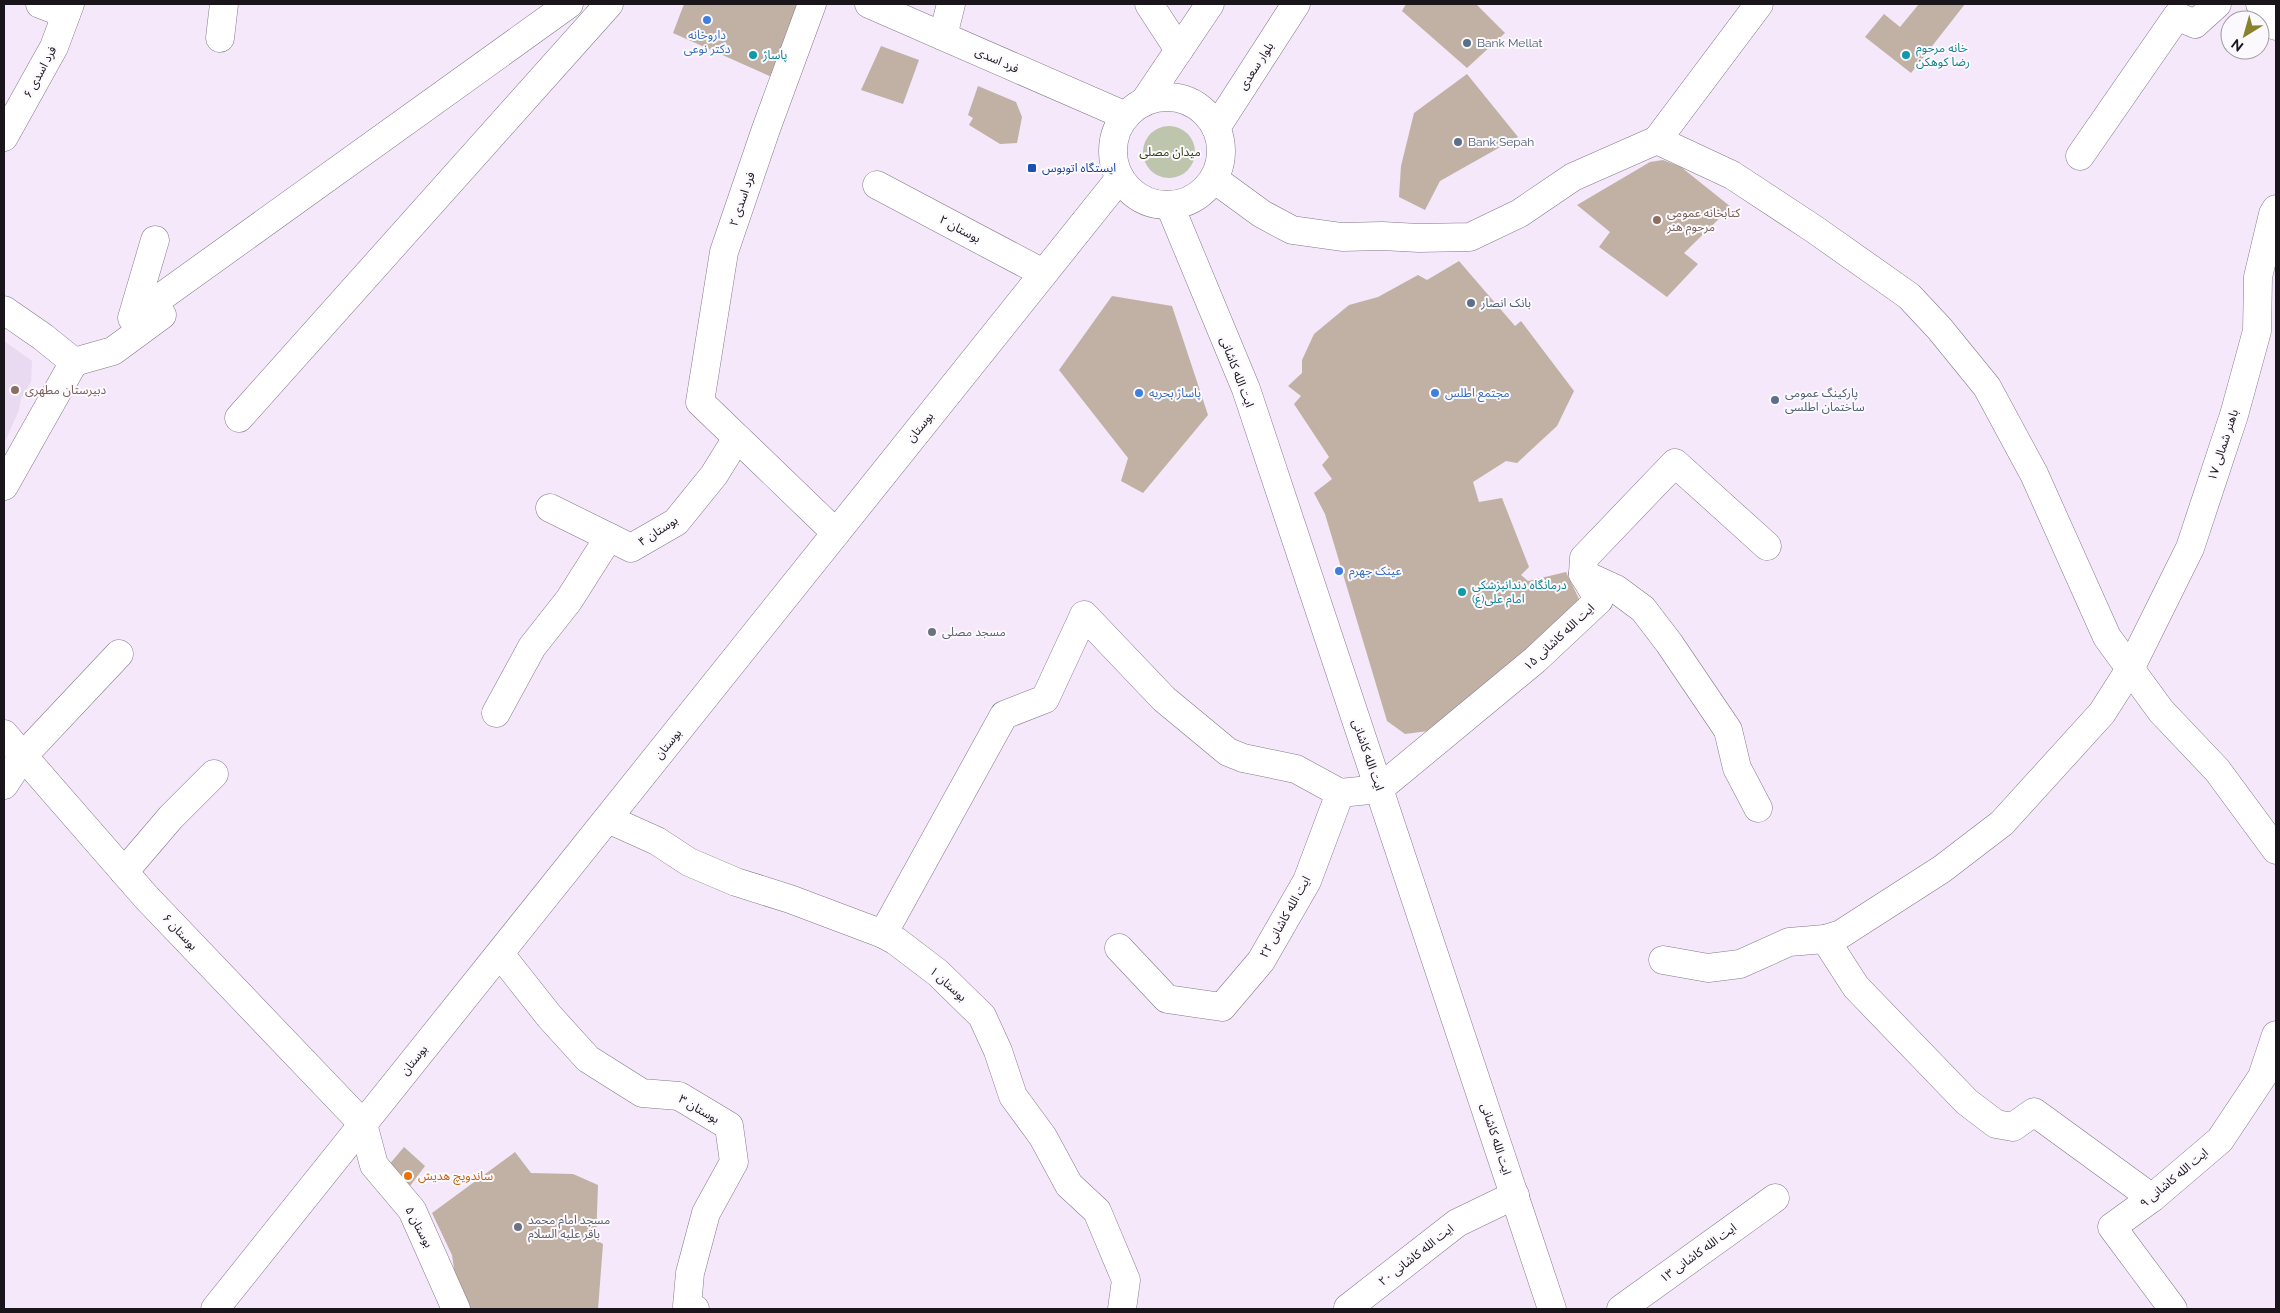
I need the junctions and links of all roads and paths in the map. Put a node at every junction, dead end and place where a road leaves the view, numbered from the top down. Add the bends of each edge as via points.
1 (40, 4) edge
2 (224, 4) edge
3 (569, 4) edge
4 (574, 4) edge
5 (609, 4) edge
6 (812, 4) edge
7 (868, 4) edge
8 (951, 4) edge
9 (1148, 4) edge
10 (1210, 4) edge
11 (1296, 4) edge
12 (1759, 4) edge
13 (2217, 4) edge
14 (2260, 4) edge
15 (68, 9) edge
16 (2276, 26) edge
17 (943, 36) junction
18 (220, 38) dead end
19 (1179, 50) junction
20 (1135, 109) junction
21 (1216, 128) junction
22 (4, 137) edge
23 (1657, 140) junction
24 (2080, 156) dead end
25 (1120, 178) junction
26 (1214, 179) junction
27 (877, 185) dead end
28 (1170, 206) junction
29 (2276, 209) edge
30 (156, 240) dead end
31 (1043, 273) junction
32 (4, 310) edge
33 (74, 362) junction
34 (239, 418) dead end
35 (737, 438) junction
36 (4, 486) edge
37 (550, 508) dead end
38 (836, 533) junction
39 (609, 537) junction
40 (1767, 546) dead end
41 (1583, 574) junction
42 (119, 654) dead end
43 (2130, 669) junction
44 (496, 713) dead end
45 (4, 734) edge
46 (23, 756) junction
47 (214, 774) dead end
48 (4, 785) edge
49 (1379, 789) junction
50 (1340, 793) junction
51 (1758, 808) dead end
52 (608, 818) junction
53 (2276, 850) edge
54 (124, 872) junction
55 (883, 934) junction
56 (1826, 939) junction
57 (1119, 948) dead end
58 (500, 954) junction
59 (1663, 960) dead end
60 (2276, 1035) edge
61 (363, 1124) junction
62 (1515, 1195) junction
63 (1775, 1198) dead end
64 (2152, 1198) junction
65 (1348, 1308) dead end
66 (215, 1309) edge
67 (456, 1309) edge
68 (695, 1309) edge
69 (1122, 1309) edge
70 (1552, 1309) edge
71 (1621, 1309) edge
72 (2173, 1309) edge

1 - 15 street
2 - 18 street
3 - 30 street via 132,318
4 - 33 street via 113,352
5 - 34 street
6 - 35 street, فرد اسدی ۲ via 724,252 700,402
7 - 17 street, فرد اسدی
8 - 17 street
9 - 19 street
10 - 19 street
11 - 21 street, بلوار سعدی
12 - 23 street
13 - 24 street via 2195,24 2177,16
14 - 16 street
15 - 22 street, فرد اسدی ۶ via 54,47
17 - 20 street, فرد اسدی
19 - 20 street
20 - 21 street via 1161,97 1178,97 1194,104
20 - 25 street via 1116,130 1114,163
21 - 26 street via 1222,144 1221,163
23 - 26 street via 1573,177 1520,213 1470,236 1342,237 1292,230 1262,214
23 - 43 street via 1732,176 1814,228 1909,296 1940,328 1987,387 2034,474 2107,637
25 - 28 street via 1136,196
25 - 31 street, بوستان
26 - 28 street via 1202,193 1188,202
27 - 31 street, بوستان ۲
28 - 49 street, ایت الله کاشانی via 1246,389
29 - 43 street, باهنر شمالی ۱۷ via 2258,277 2257,331 2234,415 2190,548
31 - 38 street, بوستان
32 - 33 street
33 - 36 street
35 - 38 street
35 - 39 street, بوستان ۴ via 714,475 676,522 631,548
37 - 39 street, بوستان ۴
38 - 52 street, بوستان
39 - 44 street via 569,600 532,647
40 - 41 street via 1675,463 1584,558
41 - 49 street, ایت الله کاشانی ۱۵ via 1599,600 1535,660
41 - 51 street via 1616,589 1643,609 1669,643 1728,730 1736,768
42 - 46 street
43 - 53 street via 2161,711 2217,770
43 - 56 street, باهنر شمالی ۱۷ via 2102,713 2002,823 1942,869 1841,934
45 - 46 street, بوستان ۶
46 - 48 street
46 - 54 street, بوستان ۶
47 - 54 street via 171,817
49 - 50 street
49 - 62 street, ایت الله کاشانی
50 - 55 street via 1296,769 1228,752 1164,699 1084,615 1045,699 1004,715
50 - 57 street, ایت الله کاشانی ۲۲ via 1307,881 1262,961 1222,1007 1167,998
52 - 55 street, بوستان ۱ via 690,862 736,882
52 - 58 street, بوستان
54 - 61 street, بوستان ۶
55 - 69 street, بوستان ۱ via 938,973 982,1016 998,1051 1012,1096 1043,1137 1069,1185 1097,1211 1126,1280
56 - 59 street, باهنر شمالی ۱۷ via 1789,942 1740,964 1708,968
56 - 64 street via 1856,986 1967,1102 1996,1124 2013,1127 2034,1112
58 - 61 street, بوستان
58 - 68 street, بوستان ۳ via 588,1059 642,1093 679,1096 729,1126 734,1162 706,1213 690,1273 687,1306
60 - 64 street, ایت الله کاشانی ۹ via 2262,1077 2220,1140
61 - 66 street, بوستان
61 - 67 street, بوستان ۵ via 374,1165 412,1210
62 - 65 street, ایت الله کاشانی ۲۰ via 1457,1223
62 - 70 street, ایت الله کاشانی
63 - 71 street, ایت الله کاشانی ۱۳
64 - 72 street, ایت الله کاشانی ۹ via 2112,1227

